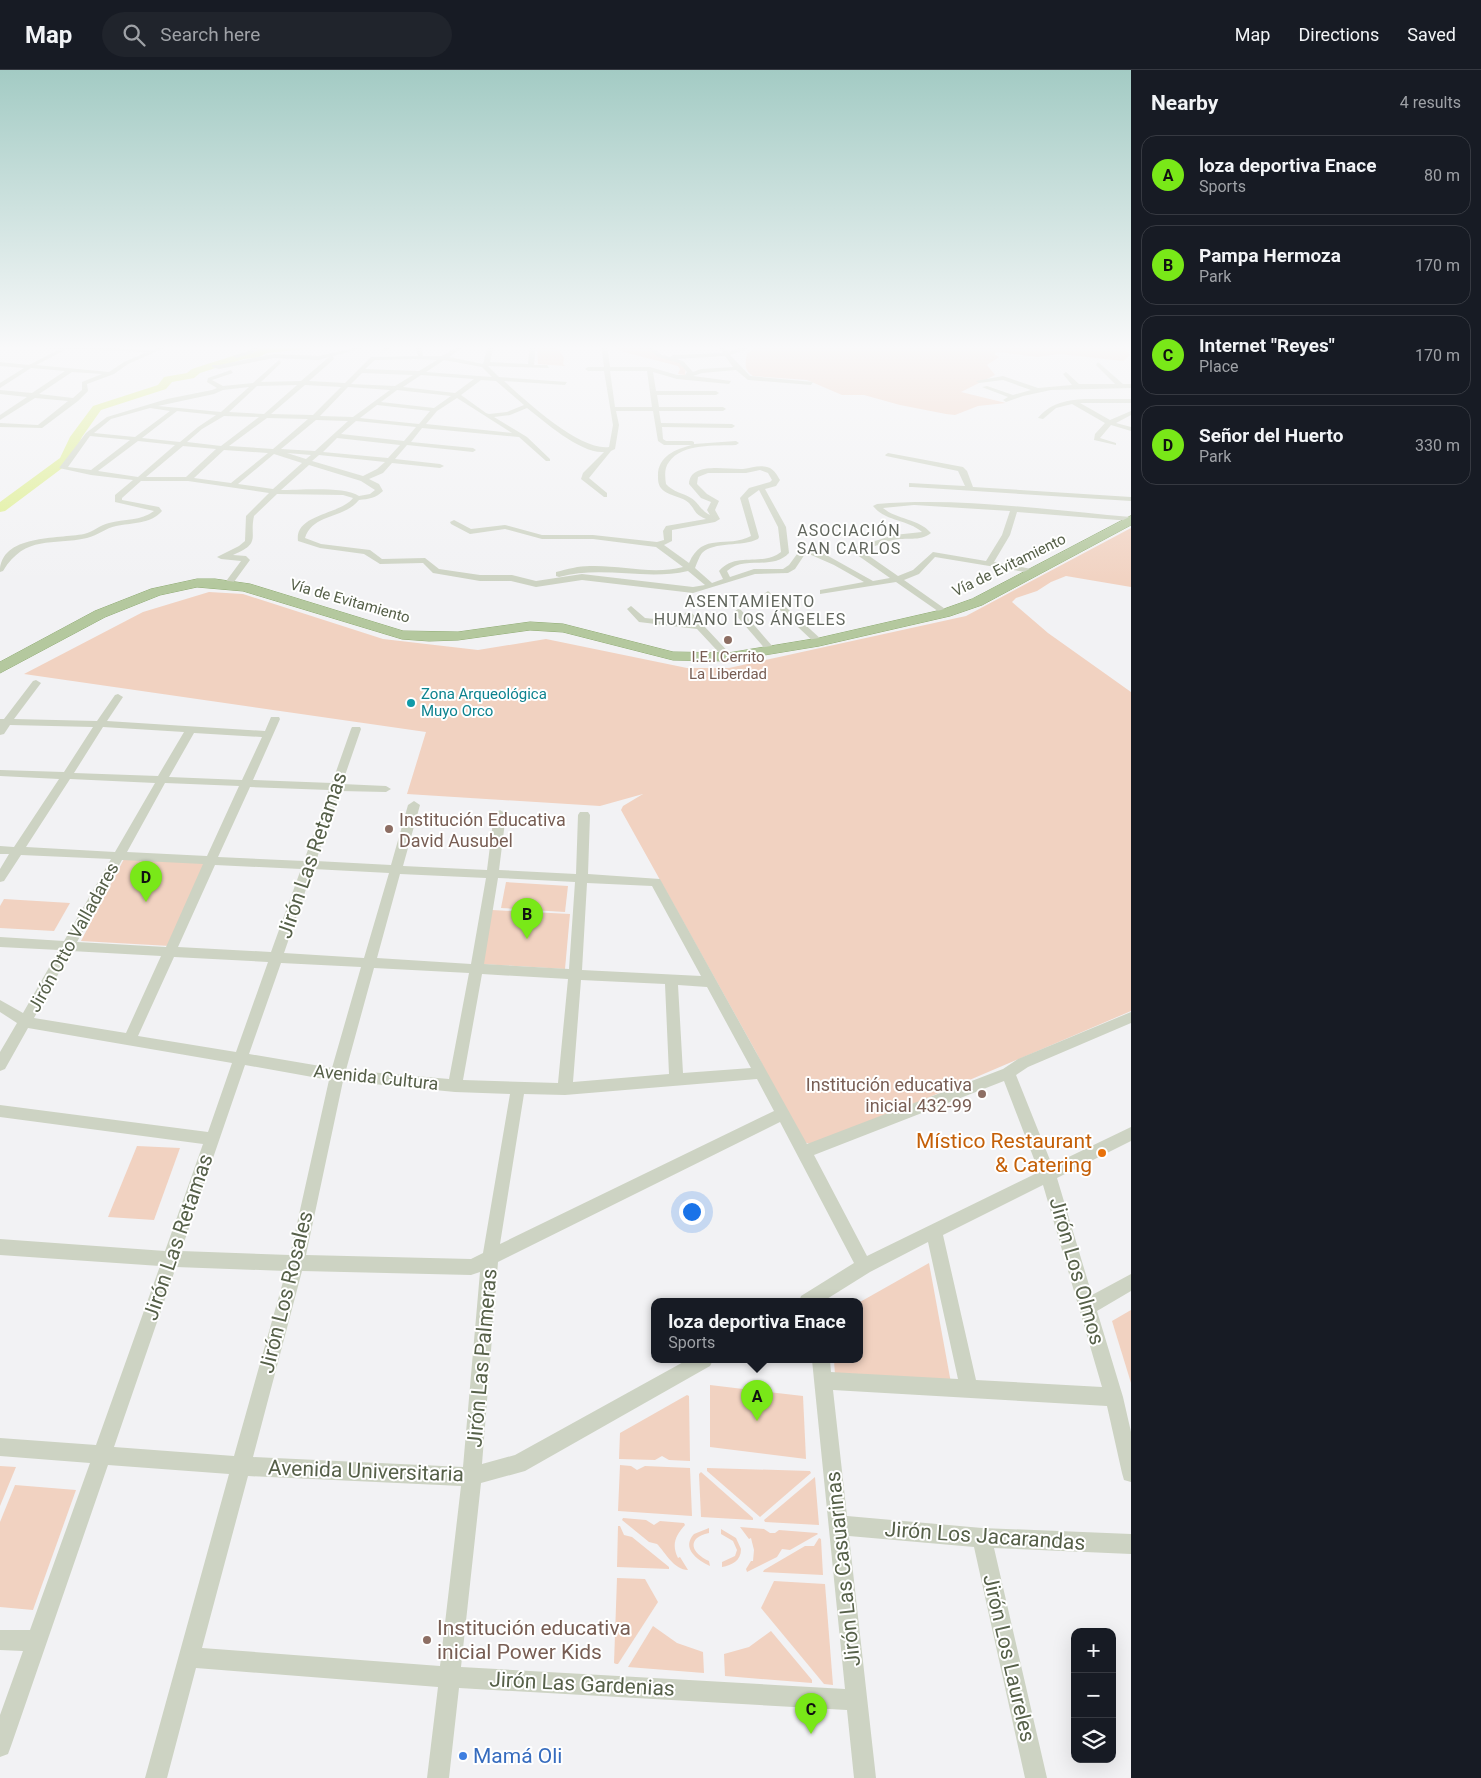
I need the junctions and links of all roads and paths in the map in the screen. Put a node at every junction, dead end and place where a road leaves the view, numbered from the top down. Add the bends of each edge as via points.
1 (0, 425) edge
2 (43, 425) edge
3 (100, 425) edge
4 (156, 425) edge
5 (205, 425) edge
6 (253, 425) edge
7 (306, 425) edge
8 (347, 425) edge
9 (411, 425) edge
10 (503, 425) edge
11 (555, 425) edge
12 (616, 425) edge
13 (657, 425) joint
14 (1105, 425) edge
15 (1116, 425) edge
16 (422, 426) junction
17 (732, 426) dead end
18 (1131, 429) edge
19 (88, 434) junction
20 (336, 436) junction
21 (525, 438) junction
22 (136, 440) junction
23 (407, 442) junction
24 (183, 443) junction
25 (736, 443) dead end
26 (700, 444) junction
27 (1114, 444) dead end
28 (222, 448) junction
29 (473, 450) dead end
30 (271, 452) junction
31 (608, 452) junction
32 (317, 453) junction
33 (888, 455) dead end
34 (390, 460) junction
35 (548, 460) dead end
36 (308, 462) junction
37 (440, 466) dead end
38 (91, 473) junction
39 (138, 479) junction
40 (188, 479) junction
41 (364, 480) junction
42 (233, 485) junction
43 (912, 486) dead end
44 (761, 488) junction
45 (970, 489) junction
46 (277, 492) junction
47 (604, 495) dead end
48 (356, 498) junction
49 (1131, 499) edge
50 (1014, 508) junction
51 (1131, 519) edge
52 (715, 520) junction
53 (454, 522) dead end
54 (658, 545) junction
55 (989, 564) junction
56 (690, 568) junction
57 (0, 569) edge
58 (1034, 572) junction
59 (512, 578) junction
60 (898, 579) junction
61 (728, 581) junction
62 (871, 583) junction
63 (228, 584) junction
64 (711, 586) junction
65 (823, 592) dead end
66 (768, 594) dead end
67 (631, 609) dead end
68 (738, 612) dead end
69 (688, 614) dead end
70 (945, 614) junction
71 (701, 627) junction
72 (819, 642) junction
73 (771, 650) junction
74 (728, 657) junction
75 (0, 668) edge
76 (36, 683) dead end
77 (118, 697) dead end
78 (275, 719) dead end
79 (4, 722) edge
80 (100, 724) junction
81 (356, 729) dead end
82 (190, 730) junction
83 (0, 732) edge
84 (267, 734) junction
85 (0, 773) edge
86 (67, 775) junction
87 (162, 778) junction
88 (245, 782) junction
89 (336, 786) junction
90 (386, 789) dead end
91 (414, 805) dead end
92 (500, 814) dead end
93 (584, 815) dead end
94 (0, 850) edge
95 (18, 851) junction
96 (119, 855) junction
97 (212, 861) junction
98 (309, 865) junction
99 (395, 868) junction
100 (491, 875) junction
101 (0, 878) edge
102 (580, 879) junction
103 (0, 942) edge
104 (68, 946) junction
105 (172, 951) junction
106 (276, 957) junction
107 (371, 962) junction
108 (477, 970) junction
109 (574, 975) junction
110 (671, 980) junction
111 (711, 982) junction
112 (0, 1004) edge
113 (1131, 1016) edge
114 (26, 1022) junction
115 (130, 1039) junction
116 (241, 1058) junction
117 (0, 1065) edge
118 (760, 1073) junction
119 (1008, 1073) junction
120 (337, 1075) junction
121 (676, 1080) junction
122 (456, 1086) junction
123 (518, 1088) junction
124 (565, 1088) junction
125 (0, 1111) edge
126 (783, 1114) junction
127 (1131, 1134) edge
128 (213, 1138) junction
129 (804, 1152) junction
130 (1048, 1175) junction
131 (934, 1231) junction
132 (0, 1247) edge
133 (490, 1257) junction
134 (171, 1259) junction
135 (296, 1264) junction
136 (864, 1266) junction
137 (1131, 1282) edge
138 (816, 1298) edge
139 (1088, 1307) junction
140 (699, 1363) edge
141 (821, 1363) edge
142 (823, 1380) junction
143 (969, 1388) junction
144 (1114, 1397) junction
145 (0, 1447) edge
146 (102, 1454) junction
147 (241, 1466) junction
148 (1131, 1473) edge
149 (472, 1476) junction
150 (839, 1525) junction
151 (982, 1538) junction
152 (1131, 1544) edge
153 (0, 1640) edge
154 (37, 1642) junction
155 (188, 1657) junction
156 (451, 1677) junction
157 (857, 1700) junction
158 (0, 1746) edge
159 (156, 1778) edge
160 (438, 1778) edge
161 (865, 1778) edge
162 (1036, 1778) edge

1 - 2 street
3 - 19 street
4 - 22 street
5 - 24 street
6 - 28 street
7 - 30 street
8 - 20 street
9 - 16 street
10 - 21 street
11 - 31 street via 593,450
12 - 31 street via 612,449
13 - 17 street
13 - 26 street via 661,442
14 - 27 street via 1096,439
15 - 18 street
16 - 21 street
16 - 23 street
19 - 22 street
19 - 38 street via 63,468
20 - 23 street
20 - 32 street
21 - 35 street
22 - 24 street
22 - 38 street
23 - 29 street
23 - 34 street
24 - 28 street
24 - 39 street
25 - 26 street
26 - 52 street via 665,461 660,477 667,490 691,501 698,512
28 - 30 street
28 - 40 street
30 - 32 street
30 - 36 street
30 - 42 street
31 - 47 street via 585,479
32 - 34 street
32 - 36 street
33 - 45 street via 960,468
34 - 37 street
34 - 41 street via 380,471
36 - 41 street
36 - 46 street
38 - 39 street
39 - 40 street
39 - 57 street via 120,495 119,502 152,508 158,512 155,514 111,525 85,536 46,540 22,547 8,554
40 - 42 street
41 - 48 street via 379,491 372,496
42 - 46 street
43 - 45 street
44 - 52 street via 776,480 764,468 696,474 693,484 714,501 711,510
44 - 56 street via 749,492 744,500 755,538 701,550
44 - 61 street via 781,522 786,539 785,553 775,559 729,565 723,571
45 - 49 street
46 - 48 street via 343,493
46 - 63 street via 252,513 250,536 244,546 221,557 246,560
48 - 59 street via 350,508 315,520 302,533 301,539 320,546 367,552 380,562 425,560 436,571 447,574 486,579
50 - 51 street
50 - 55 street via 1006,535
50 - 60 street via 914,503 877,506 887,514 920,526 927,533 894,537 856,550
51 - 58 highway, Vía de Evitamiento
52 - 54 street via 669,528 668,541
53 - 54 street via 470,532 505,527 542,537 593,537
54 - 56 street
55 - 58 street
55 - 60 street via 933,554 916,572
56 - 59 street via 650,573 588,568 550,577
56 - 64 street
58 - 70 highway, Vía de Evitamiento via 977,602
59 - 64 street via 536,584 582,577 688,590
60 - 62 street
60 - 70 street
61 - 62 street via 754,572 775,573 789,569 803,552 808,551 820,554
61 - 64 street
62 - 65 street
63 - 74 highway, Vía de Evitamiento via 402,635 458,636 530,626 563,628 673,656
63 - 75 highway, Vía de Evitamiento via 183,585 139,598 100,614
66 - 72 street
67 - 71 street via 642,620
68 - 73 street
69 - 71 street
70 - 72 highway, Vía de Evitamiento
71 - 74 street
72 - 73 highway, Vía de Evitamiento
73 - 74 highway, Vía de Evitamiento
76 - 79 street
77 - 80 street
78 - 84 street
79 - 80 street
79 - 83 street
80 - 82 street
80 - 86 street
81 - 89 street, Jirón Las Retamas
82 - 84 street
82 - 87 street, Jirón Otto Valladares
84 - 88 street
85 - 86 street
86 - 87 street
86 - 95 street
87 - 88 street
87 - 96 street, Jirón Otto Valladares
88 - 89 street
88 - 97 street
89 - 90 street
89 - 98 street, Jirón Las Retamas
91 - 99 street, Jirón Los Rosales
92 - 100 street
93 - 102 street
94 - 95 street
95 - 96 street
95 - 101 street
96 - 97 street
96 - 104 street, Jirón Otto Valladares
97 - 98 street
97 - 105 street
98 - 99 street
98 - 106 street, Jirón Las Retamas
99 - 100 street
99 - 107 street, Jirón Los Rosales
100 - 102 street
100 - 108 street
102 - 109 street
102 - 111 street via 656,882
103 - 104 street
104 - 105 street
104 - 114 street, Jirón Otto Valladares
105 - 106 street
105 - 115 street
106 - 107 street
106 - 116 street, Jirón Las Retamas
107 - 108 street
107 - 120 street, Jirón Los Rosales
108 - 109 street
108 - 122 street
109 - 110 street
109 - 124 street
110 - 111 street
110 - 121 street
111 - 118 street
112 - 114 street, Avenida Cultura
113 - 119 street via 1023,1063
114 - 115 street, Avenida Cultura
114 - 117 street, Jirón Otto Valladares
115 - 116 street, Avenida Cultura
116 - 120 street, Avenida Cultura
116 - 128 street, Jirón Las Retamas
118 - 121 street, Avenida Cultura
118 - 126 street
119 - 129 street
119 - 130 street, Jirón Los Olmos
120 - 122 street, Avenida Cultura
120 - 135 street, Jirón Los Rosales
121 - 124 street, Avenida Cultura
122 - 123 street, Avenida Cultura
123 - 124 street, Avenida Cultura
123 - 133 street, Jirón Las Palmeras
125 - 128 street
126 - 129 street
126 - 133 street
127 - 130 street
128 - 134 street, Jirón Las Retamas
129 - 136 street
130 - 131 street
130 - 139 street, Jirón Los Olmos
131 - 136 street
131 - 143 street
132 - 134 street
133 - 135 street via 472,1267
133 - 149 street, Jirón Las Palmeras
134 - 135 street
134 - 146 street, Jirón Las Retamas
135 - 147 street, Jirón Los Rosales
136 - 138 street
137 - 139 street
139 - 144 street, Jirón Los Olmos
140 - 149 street, Avenida Universitaria via 518,1464
141 - 142 street, Jirón Las Casuarinas
142 - 143 street
142 - 150 street, Jirón Las Casuarinas
143 - 144 street
144 - 148 street, Jirón Los Olmos
145 - 146 street, Avenida Universitaria
146 - 147 street, Avenida Universitaria
146 - 154 street, Jirón Las Retamas
147 - 149 street, Avenida Universitaria
147 - 155 street, Jirón Los Rosales
149 - 156 street, Jirón Las Palmeras
150 - 151 street, Jirón Los Jacarandas
150 - 157 street, Jirón Las Casuarinas
151 - 152 street, Jirón Los Jacarandas
151 - 162 street, Jirón Los Laureles
153 - 154 street
154 - 158 street, Jirón Las Retamas
155 - 156 street, Jirón Las Gardenias
155 - 159 street, Jirón Los Rosales
156 - 157 street, Jirón Las Gardenias
156 - 160 street, Jirón Las Palmeras
157 - 161 street, Jirón Las Casuarinas

